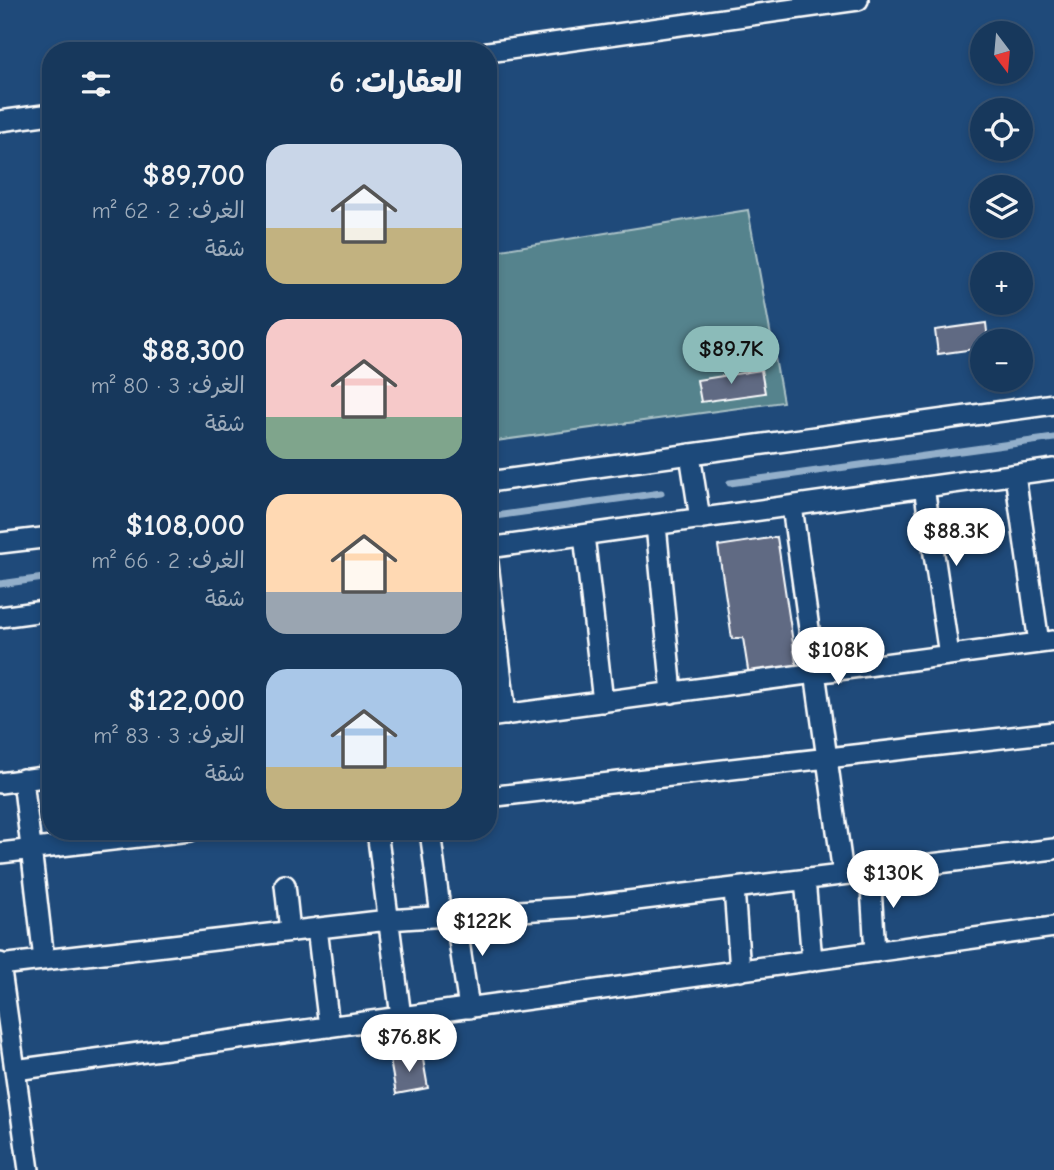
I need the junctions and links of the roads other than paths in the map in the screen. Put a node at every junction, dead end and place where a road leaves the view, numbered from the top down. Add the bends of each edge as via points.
1 (858, 0) edge
2 (497, 51) edge
3 (42, 115) edge
4 (0, 121) edge
5 (1054, 404) edge
6 (690, 454) junction
7 (1054, 469) edge
8 (1015, 475) junction
9 (497, 481) edge
10 (924, 487) junction
11 (792, 506) junction
12 (701, 519) junction
13 (656, 525) junction
14 (584, 535) junction
15 (42, 538) edge
16 (0, 544) edge
17 (497, 547) edge
18 (42, 611) edge
19 (0, 617) edge
20 (1047, 642) edge
21 (949, 655) junction
22 (816, 674) junction
23 (673, 692) junction
24 (603, 702) junction
25 (497, 716) edge
26 (1054, 732) edge
27 (827, 758) junction
28 (42, 777) edge
29 (23, 779) junction
30 (0, 783) edge
31 (497, 796) edge
32 (115, 840) edge
33 (378, 840) edge
34 (432, 840) edge
35 (1054, 849) edge
36 (31, 850) junction
37 (0, 853) edge
38 (870, 871) junction
39 (843, 874) junction
40 (805, 879) junction
41 (285, 885) dead end
42 (734, 888) junction
43 (448, 915) junction
44 (388, 920) junction
45 (1054, 927) edge
46 (317, 928) junction
47 (290, 931) junction
48 (875, 952) junction
49 (44, 960) junction
50 (812, 961) junction
51 (0, 964) edge
52 (740, 971) junction
53 (469, 1008) junction
54 (401, 1017) junction
55 (329, 1027) junction
56 (5, 1032) edge
57 (15, 1070) junction
58 (29, 1170) edge

1 - 2 street
3 - 4 street
5 - 6 street
6 - 9 street
6 - 12 street
7 - 8 street
8 - 10 street
8 - 20 street
10 - 11 street
10 - 21 street
11 - 12 street
11 - 22 street
12 - 13 street
13 - 14 street
13 - 23 street
14 - 17 street
14 - 24 street
15 - 16 street
18 - 19 street
20 - 21 street
21 - 22 street
22 - 23 street
22 - 27 street
23 - 24 street
24 - 25 street
26 - 27 street
27 - 31 street
27 - 39 street
28 - 29 street
29 - 30 street
29 - 36 street
32 - 36 street
33 - 44 street
34 - 43 street
35 - 38 street
36 - 37 street
36 - 49 street
38 - 39 street
38 - 48 street
39 - 40 street
40 - 42 street
40 - 50 street
41 - 47 street
42 - 43 street via 579,907
42 - 52 street
43 - 44 street
43 - 53 street
44 - 46 street
44 - 54 street
45 - 48 street
46 - 47 street
46 - 55 street
47 - 49 street
48 - 50 street
49 - 51 street
50 - 52 street
51 - 56 street
52 - 53 street
53 - 54 street
54 - 55 street
55 - 57 street
56 - 57 street
57 - 58 street

